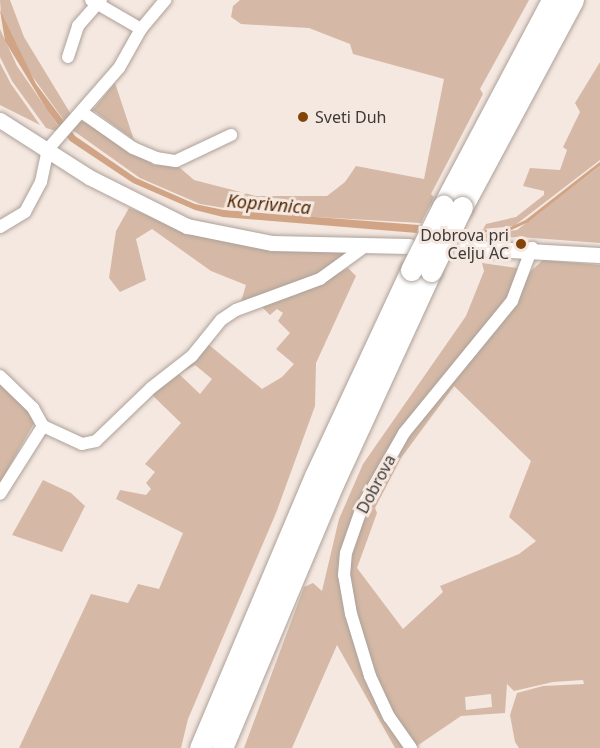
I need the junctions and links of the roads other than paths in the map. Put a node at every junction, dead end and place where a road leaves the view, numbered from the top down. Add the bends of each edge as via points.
1 (165, 0) edge
2 (552, 0) edge
3 (573, 0) edge
4 (96, 2) edge
5 (141, 29) junction
6 (68, 57) dead end
7 (79, 115) junction
8 (0, 120) edge
9 (231, 135) dead end
10 (48, 149) junction
11 (453, 207) junction
12 (0, 227) edge
13 (368, 245) junction
14 (409, 246) dead end
15 (456, 247) dead end
16 (532, 248) junction
17 (600, 255) edge
18 (421, 271) junction
19 (0, 376) edge
20 (43, 426) junction
21 (0, 494) edge
22 (200, 748) edge
23 (222, 748) edge
24 (411, 748) edge

1 - 5 street
2 - 11 highway
3 - 11 highway
4 - 5 street
4 - 6 street via 78,26
5 - 7 street via 118,68
7 - 9 street via 156,159 176,160
7 - 10 street via 61,130
8 - 10 street
10 - 12 street via 33,201 25,212
10 - 13 street via 90,177 187,226 272,243
11 - 18 highway, bridge
13 - 14 street
13 - 20 street via 320,279 246,306 221,320 192,356 89,444
15 - 16 street
16 - 17 street
16 - 24 street, Dobrova via 516,293 497,323 404,433 362,507 346,553 344,575 351,614 370,676 389,717
18 - 22 highway via 315,476
18 - 23 highway
19 - 20 street via 33,408
20 - 21 street

